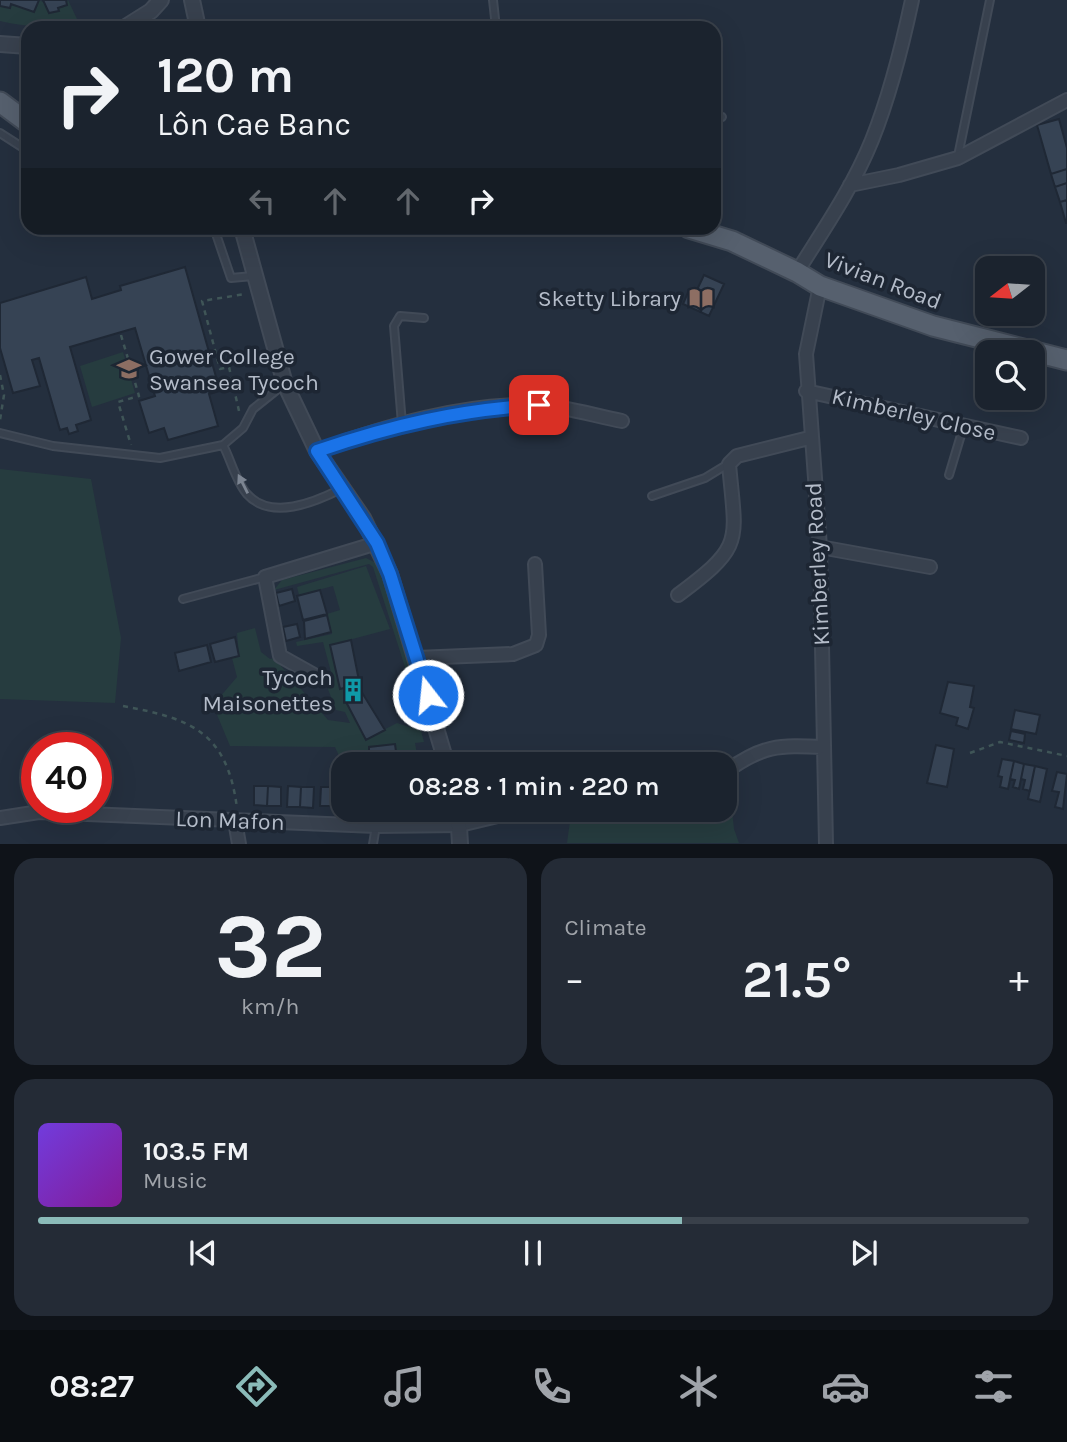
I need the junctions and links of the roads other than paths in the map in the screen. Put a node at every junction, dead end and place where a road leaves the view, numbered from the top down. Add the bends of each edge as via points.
1 (161, 0) edge
2 (192, 0) edge
3 (494, 0) edge
4 (912, 0) edge
5 (990, 0) edge
6 (135, 21) edge
7 (196, 21) edge
8 (496, 21) edge
9 (1, 44) edge
10 (21, 45) edge
11 (1067, 100) edge
12 (0, 102) edge
13 (21, 118) edge
14 (0, 133) edge
15 (21, 146) edge
16 (958, 158) junction
17 (850, 185) junction
18 (216, 235) edge
19 (244, 235) edge
20 (712, 235) edge
21 (797, 272) junction
22 (255, 276) junction
23 (820, 286) junction
24 (424, 317) dead end
25 (1067, 360) edge
26 (285, 384) junction
27 (806, 391) junction
28 (622, 421) dead end
29 (402, 424) junction
30 (964, 425) junction
31 (0, 433) edge
32 (809, 438) junction
33 (1021, 438) dead end
34 (223, 445) junction
35 (317, 451) junction
36 (729, 464) junction
37 (949, 475) dead end
38 (341, 489) junction
39 (652, 496) dead end
40 (377, 543) junction
41 (820, 547) junction
42 (535, 564) dead end
43 (930, 567) dead end
44 (265, 577) junction
45 (678, 595) dead end
46 (183, 600) dead end
47 (417, 658) junction
48 (314, 675) dead end
49 (824, 747) junction
50 (443, 752) edge
51 (737, 763) edge
52 (0, 818) edge
53 (234, 821) junction
54 (418, 822) edge
55 (459, 822) edge
56 (376, 826) junction
57 (239, 844) edge
58 (373, 844) edge
59 (460, 844) edge
60 (827, 844) edge

1 - 6 street
2 - 7 street
3 - 8 lane
4 - 17 street via 888,96
5 - 16 lane
9 - 10 street
11 - 16 street
12 - 13 main road
14 - 15 lane
16 - 17 street
17 - 21 street
18 - 22 lane via 231,278
19 - 22 street
20 - 21 main road, Vivian Road
21 - 23 main road, Vivian Road
22 - 26 street
23 - 25 main road, Vivian Road via 933,326
23 - 27 street, Kimberley Road via 806,354
24 - 29 lane via 400,316 394,326
26 - 34 lane via 253,409 243,428
26 - 35 street
27 - 30 street, Kimberley Close
27 - 32 street, Kimberley Road
28 - 29 street via 539,405 499,407
29 - 35 street
30 - 33 street, Kimberley Close
30 - 37 lane
31 - 34 lane via 53,446 135,457 160,458
32 - 36 street via 737,456
32 - 41 street, Kimberley Road
38 -> 34 lane via 311,504 293,507 256,503 245,492
35 - 38 street
36 - 39 lane via 705,478
36 - 45 street via 736,528 728,552
38 - 40 street
40 - 44 street
40 - 47 street
41 - 43 street
41 - 49 street, Kimberley Road
42 - 47 street via 536,645 513,654
44 - 46 lane
44 - 48 street via 280,656
47 - 50 street
49 - 51 street via 761,750
49 - 60 street, Kimberley Road
52 - 53 street, Lon Mafon via 39,811
53 - 56 street, Lon Mafon
53 - 57 street
54 - 56 street, Lon Mafon
55 - 59 street
56 - 58 lane

